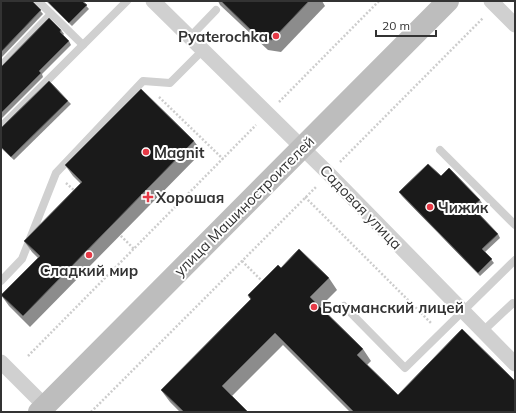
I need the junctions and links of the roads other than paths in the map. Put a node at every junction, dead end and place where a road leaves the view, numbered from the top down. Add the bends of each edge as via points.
1 (38, 1) edge
2 (127, 1) edge
3 (153, 1) edge
4 (448, 1) edge
5 (494, 3) edge
6 (216, 10) dead end
7 (51, 14) junction
8 (515, 25) edge
9 (190, 37) junction
10 (83, 45) junction
11 (203, 50) junction
12 (1, 66) edge
13 (1, 127) edge
14 (302, 147) junction
15 (440, 150) dead end
16 (515, 225) edge
17 (515, 260) edge
18 (1, 281) edge
19 (515, 304) edge
20 (344, 306) dead end
21 (464, 312) junction
22 (483, 331) junction
23 (1, 362) edge
24 (515, 364) edge
25 (45, 410) edge

1 - 7 lane
2 - 10 lane
3 - 9 street, Садовая улица
4 - 14 main road, улица Машиностроителей
5 - 8 street
6 - 9 lane
7 - 10 lane
7 - 12 lane
9 - 11 street, Садовая улица
10 - 13 lane
11 - 14 street, Садовая улица
11 - 18 lane via 170,83 143,81 56,173 22,259
14 - 21 street, Садовая улица
14 - 25 main road, улица Машиностроителей
15 - 16 lane
17 - 21 lane
19 - 22 lane via 513,302
20 - 21 lane via 405,368
21 - 22 street, Садовая улица
22 - 24 street, Садовая улица
23 - 25 street

